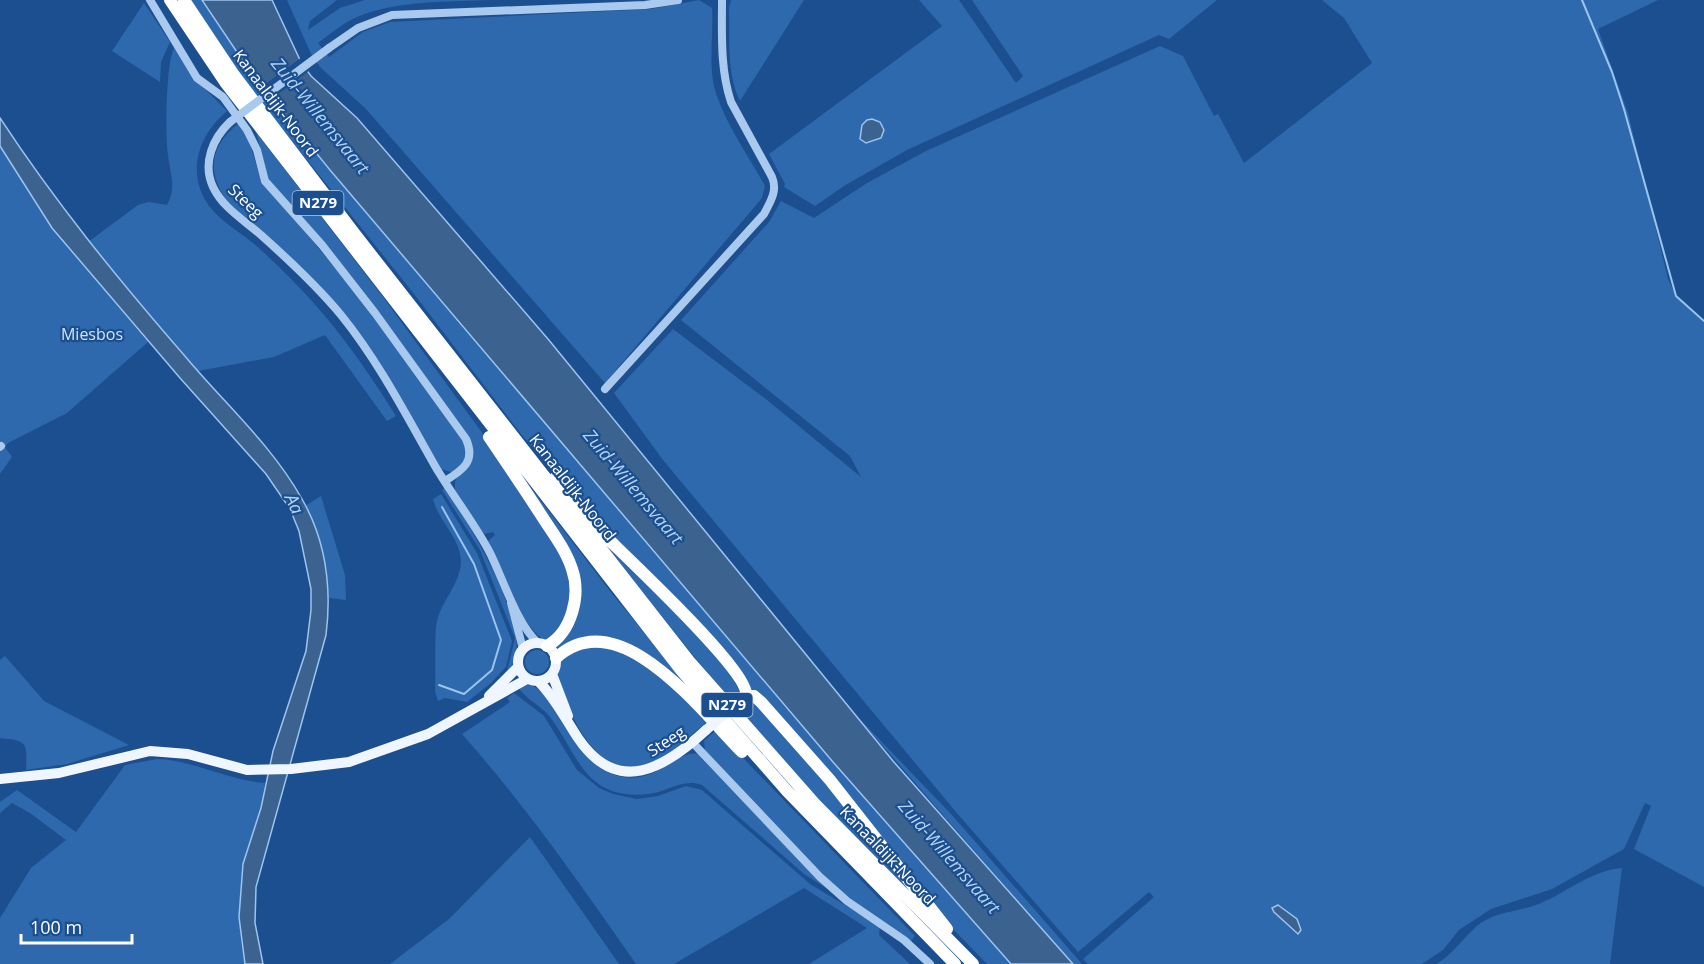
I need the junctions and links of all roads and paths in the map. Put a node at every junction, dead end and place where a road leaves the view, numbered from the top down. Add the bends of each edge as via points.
1 (150, 0) edge
2 (170, 0) edge
3 (184, 0) edge
4 (678, 0) edge
5 (722, 0) edge
6 (605, 389) dead end
7 (474, 406) junction
8 (504, 426) junction
9 (445, 481) junction
10 (510, 600) junction
11 (542, 644) junction
12 (523, 649) junction
13 (555, 658) junction
14 (518, 667) junction
15 (552, 674) junction
16 (533, 680) junction
17 (742, 699) junction
18 (485, 701) junction
19 (571, 725) junction
20 (692, 742) junction
21 (0, 779) edge
22 (787, 791) junction
23 (930, 964) edge
24 (956, 964) edge
25 (973, 964) edge

1 - 9 street via 197,78 223,97 254,140 265,181 375,313 466,439 471,450 469,462
2 - 7 highway, Kanaaldijk-Noord / N279 via 225,82
3 - 8 highway, Kanaaldijk-Noord / N279 via 234,75
4 - 9 street, Steeg, bridge via 645,5 392,15 358,28 329,48 231,122 213,144 209,175 218,196 304,275 342,316 390,386
5 - 6 street via 722,58 727,88 775,184 773,196 764,214
7 - 11 highway, N279 via 484,430 572,567 574,607 560,635
7 - 22 highway, Kanaaldijk-Noord / N279 via 681,670
8 - 17 highway, N279 via 707,639 745,684
8 - 25 highway, Kanaaldijk-Noord / N279 via 661,626 764,748
9 - 10 street, Steeg via 489,552
10 - 11 street, Steeg
10 - 12 street, Steeg
11 - 12 main road
11 - 13 main road
12 - 14 main road
13 - 15 main road
13 - 22 highway, N279 via 572,646 592,642 614,643 635,652 653,664 767,777
14 - 16 main road
14 - 18 main road
15 - 16 main road
15 - 19 main road, Steeg
16 - 18 main road
16 - 19 main road, Steeg
17 - 20 main road, Steeg, bridge
17 - 25 highway, N279 via 754,696 761,702 830,780
18 - 21 main road via 448,724 398,747 349,762 291,769 231,767 188,754 150,750 59,773
19 - 20 main road, Steeg via 593,756 624,772 661,765
20 - 23 street via 820,877
22 - 24 highway, Kanaaldijk-Noord / N279

